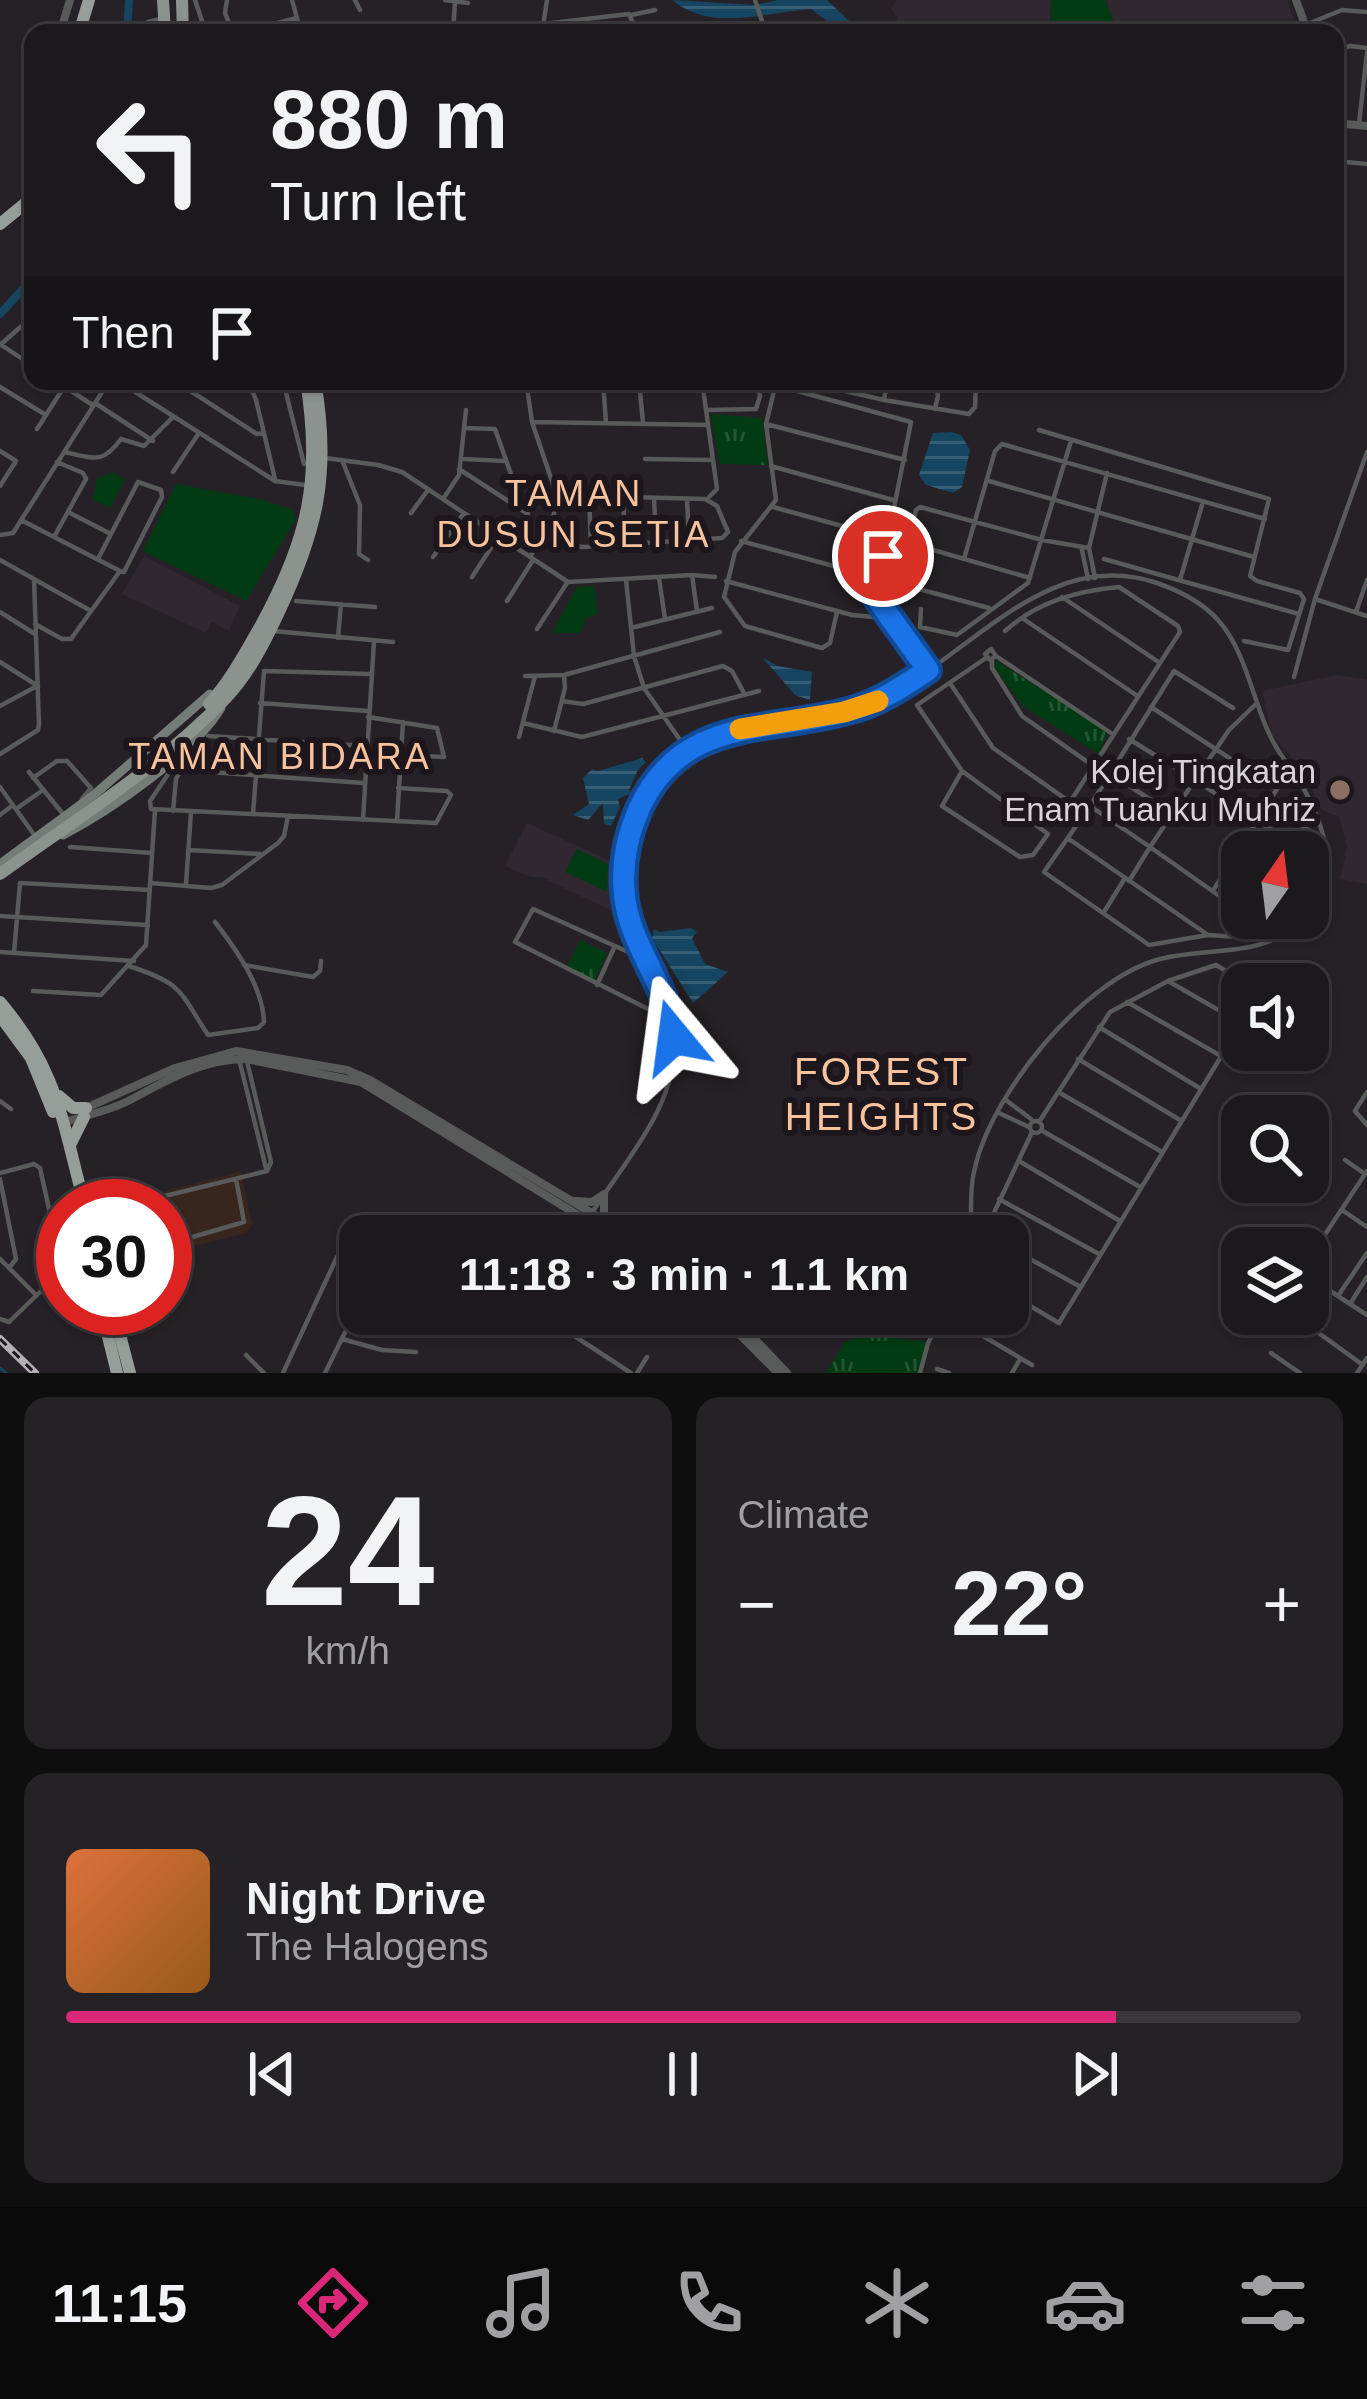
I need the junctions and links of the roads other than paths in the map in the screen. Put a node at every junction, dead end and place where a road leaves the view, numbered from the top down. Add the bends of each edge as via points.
1 (292, 0) edge
2 (356, 0) edge
3 (445, 0) edge
4 (547, 0) edge
5 (766, 0) edge
6 (1338, 0) edge
7 (455, 2) edge
8 (468, 3) dead end
9 (756, 3) edge
10 (360, 10) dead end
11 (655, 10) dead end
12 (1342, 10) junction
13 (146, 12) dead end
14 (1367, 12) edge
15 (631, 15) junction
16 (297, 18) junction
17 (148, 22) joint
18 (156, 24) edge
19 (272, 24) edge
20 (299, 24) edge
21 (543, 24) joint
22 (629, 24) edge
23 (1316, 24) edge
24 (1367, 50) edge
25 (1363, 125) edge
26 (24, 205) edge
27 (0, 228) edge
28 (24, 325) edge
29 (0, 344) edge
30 (0, 386) edge
31 (62, 390) edge
32 (69, 390) edge
33 (103, 390) edge
34 (132, 390) edge
35 (189, 390) edge
36 (251, 390) edge
37 (285, 390) edge
38 (311, 390) edge
39 (312, 390) edge
40 (527, 390) edge
41 (602, 390) edge
42 (640, 390) edge
43 (703, 390) edge
44 (758, 390) edge
45 (775, 390) edge
46 (790, 390) edge
47 (841, 390) edge
48 (886, 390) edge
49 (937, 390) edge
50 (975, 390) edge
51 (884, 400) junction
52 (94, 404) junction
53 (935, 409) junction
54 (466, 410) dead end
55 (706, 410) junction
56 (46, 415) junction
57 (174, 417) junction
58 (119, 419) junction
59 (532, 422) junction
60 (606, 423) junction
61 (643, 424) junction
62 (766, 424) junction
63 (708, 425) junction
64 (464, 428) junction
65 (37, 429) dead end
66 (1039, 430) dead end
67 (264, 433) junction
68 (200, 434) junction
69 (121, 439) junction
70 (1071, 440) junction
71 (153, 441) junction
72 (0, 452) edge
73 (64, 452) junction
74 (1367, 452) edge
75 (325, 458) junction
76 (460, 459) junction
77 (646, 459) dead end
78 (342, 460) junction
79 (712, 460) junction
80 (905, 460) junction
81 (57, 461) junction
82 (506, 461) junction
83 (1066, 461) junction
84 (304, 464) dead end
85 (771, 466) junction
86 (459, 469) junction
87 (173, 472) dead end
88 (1106, 473) junction
89 (275, 481) junction
90 (986, 481) junction
91 (0, 486) edge
92 (312, 486) junction
93 (428, 490) junction
94 (555, 495) junction
95 (589, 496) junction
96 (623, 497) junction
97 (654, 498) junction
98 (443, 499) junction
99 (687, 499) junction
100 (705, 499) junction
101 (1054, 500) junction
102 (895, 501) junction
103 (1203, 502) junction
104 (516, 506) junction
105 (773, 507) junction
106 (68, 512) junction
107 (1097, 512) junction
108 (411, 513) dead end
109 (464, 513) junction
110 (528, 514) dead end
111 (1265, 519) junction
112 (21, 520) junction
113 (975, 520) junction
114 (546, 527) junction
115 (111, 534) junction
116 (0, 535) edge
117 (499, 536) junction
118 (54, 537) junction
119 (886, 538) junction
120 (689, 539) junction
121 (1042, 540) junction
122 (1192, 540) junction
123 (656, 542) junction
124 (741, 542) junction
125 (909, 543) junction
126 (626, 544) junction
127 (591, 546) junction
128 (1086, 549) junction
129 (433, 557) dead end
130 (1254, 557) junction
131 (531, 558) junction
132 (98, 559) junction
133 (964, 559) junction
134 (1104, 559) dead end
135 (0, 560) edge
136 (368, 560) dead end
137 (122, 572) junction
138 (692, 575) junction
139 (1118, 576) junction
140 (472, 577) dead end
141 (878, 577) junction
142 (626, 578) junction
143 (658, 578) junction
144 (715, 578) dead end
145 (1030, 578) junction
146 (34, 579) junction
147 (1091, 579) junction
148 (1180, 580) junction
149 (1367, 580) edge
150 (726, 581) junction
151 (896, 581) junction
152 (568, 582) junction
153 (1119, 587) junction
154 (1062, 597) junction
155 (1316, 599) junction
156 (296, 601) dead end
157 (507, 601) dead end
158 (341, 604) junction
159 (375, 607) dead end
160 (712, 608) dead end
161 (922, 609) dead end
162 (992, 609) junction
163 (91, 611) junction
164 (697, 611) junction
165 (0, 612) edge
166 (837, 612) junction
167 (886, 612) junction
168 (1356, 612) junction
169 (1299, 614) junction
170 (1367, 616) edge
171 (1022, 618) junction
172 (665, 619) junction
173 (35, 624) junction
174 (272, 626) junction
175 (538, 628) dead end
176 (631, 628) junction
177 (1004, 631) dead end
178 (720, 632) dead end
179 (35, 634) junction
180 (978, 635) junction
181 (338, 638) junction
182 (374, 641) junction
183 (1244, 641) dead end
184 (393, 642) dead end
185 (247, 650) junction
186 (634, 656) junction
187 (990, 656) junction
188 (0, 662) edge
189 (1160, 663) junction
190 (928, 670) junction
191 (371, 674) junction
192 (564, 675) junction
193 (525, 676) dead end
194 (535, 676) junction
195 (1294, 677) dead end
196 (950, 683) junction
197 (38, 686) junction
198 (644, 688) junction
199 (759, 691) dead end
200 (744, 693) junction
201 (1138, 697) junction
202 (226, 698) junction
203 (562, 701) junction
204 (260, 703) junction
205 (1256, 704) junction
206 (0, 706) edge
207 (1151, 706) junction
208 (1233, 708) dead end
209 (368, 714) junction
210 (663, 716) junction
211 (403, 722) junction
212 (523, 723) junction
213 (554, 731) junction
214 (1114, 734) junction
215 (208, 736) dead end
216 (519, 737) dead end
217 (1130, 739) junction
218 (258, 740) junction
219 (366, 746) junction
220 (1216, 747) junction
221 (687, 750) junction
222 (0, 754) edge
223 (400, 755) junction
224 (1094, 766) junction
225 (165, 770) junction
226 (962, 771) junction
227 (1110, 773) junction
228 (256, 776) junction
229 (1195, 781) junction
230 (364, 783) junction
231 (0, 787) edge
232 (398, 788) junction
233 (43, 790) junction
234 (1270, 804) junction
235 (1090, 806) junction
236 (15, 807) junction
237 (155, 810) junction
238 (173, 811) junction
239 (190, 812) junction
240 (63, 814) junction
241 (254, 814) junction
242 (1172, 814) junction
243 (0, 815) edge
244 (289, 816) junction
245 (363, 820) junction
246 (397, 821) junction
247 (1259, 821) junction
248 (1254, 831) edge
249 (1274, 831) edge
250 (1310, 831) edge
251 (1323, 831) edge
252 (36, 837) junction
253 (1067, 838) junction
254 (70, 847) dead end
255 (1150, 847) junction
256 (188, 850) junction
257 (152, 853) junction
258 (262, 854) junction
259 (0, 869) edge
260 (1127, 880) junction
261 (1221, 880) edge
262 (186, 885) junction
263 (150, 886) junction
264 (1214, 889) junction
265 (1221, 895) edge
266 (1104, 912) junction
267 (0, 916) edge
268 (16, 916) junction
269 (215, 922) dead end
270 (148, 925) junction
271 (1208, 935) junction
272 (1221, 936) edge
273 (1281, 939) edge
274 (614, 948) junction
275 (0, 952) edge
276 (14, 953) junction
277 (634, 955) dead end
278 (320, 961) dead end
279 (131, 964) junction
280 (244, 964) junction
281 (1221, 968) edge
282 (1168, 981) junction
283 (597, 985) junction
284 (33, 991) dead end
285 (666, 998) junction
286 (0, 1002) edge
287 (1127, 1002) junction
288 (646, 1007) junction
289 (1221, 1010) edge
290 (658, 1014) dead end
291 (0, 1016) edge
292 (1099, 1027) junction
293 (1221, 1055) edge
294 (1221, 1058) edge
295 (243, 1059) junction
296 (1078, 1059) junction
297 (53, 1084) junction
298 (1201, 1089) junction
299 (1367, 1092) edge
300 (1060, 1094) junction
301 (0, 1101) edge
302 (1007, 1101) junction
303 (11, 1108) dead end
304 (85, 1113) junction
305 (999, 1113) junction
306 (63, 1120) junction
307 (1180, 1120) junction
308 (1367, 1125) edge
309 (1034, 1126) junction
310 (70, 1151) junction
311 (1162, 1152) junction
312 (1345, 1160) dead end
313 (1019, 1161) junction
314 (1366, 1173) edge
315 (0, 1174) edge
316 (41, 1179) edge
317 (73, 1179) edge
318 (76, 1179) edge
319 (236, 1179) junction
320 (1141, 1187) junction
321 (192, 1190) edge
322 (604, 1194) junction
323 (568, 1198) junction
324 (999, 1198) junction
325 (1342, 1210) junction
326 (586, 1215) edge
327 (587, 1215) edge
328 (590, 1215) edge
329 (605, 1215) edge
330 (972, 1215) edge
331 (993, 1215) edge
332 (1120, 1222) junction
333 (1304, 1226) dead end
334 (1367, 1227) edge
335 (192, 1237) edge
336 (1367, 1253) edge
337 (1100, 1254) junction
338 (337, 1257) dead end
339 (0, 1259) edge
340 (1029, 1259) edge
341 (9, 1268) junction
342 (1367, 1277) edge
343 (1079, 1286) junction
344 (1329, 1290) edge
345 (36, 1295) joint
346 (1338, 1296) junction
347 (1350, 1304) junction
348 (1029, 1305) edge
349 (1367, 1316) edge
350 (3, 1321) edge
351 (108, 1335) edge
352 (120, 1335) edge
353 (344, 1335) edge
354 (574, 1335) edge
355 (741, 1335) edge
356 (750, 1335) edge
357 (932, 1335) edge
358 (980, 1335) edge
359 (1324, 1335) edge
360 (342, 1339) junction
361 (416, 1352) dead end
362 (1271, 1352) dead end
363 (246, 1355) dead end
364 (647, 1357) dead end
365 (1021, 1358) junction
366 (1365, 1361) edge
367 (1033, 1366) dead end
368 (937, 1370) dead end
369 (117, 1373) edge
370 (130, 1373) edge
371 (264, 1373) edge
372 (283, 1373) edge
373 (326, 1373) edge
374 (634, 1373) edge
375 (783, 1373) edge
376 (920, 1373) edge
377 (949, 1373) edge
378 (1012, 1373) edge
379 (1300, 1373) edge
380 (1357, 1373) edge

1 - 16 street
2 - 10 street
3 - 7 street
4 - 21 street
5 - 9 street
6 - 12 street
7 - 8 street
11 - 15 street
12 - 14 street
12 - 23 street
13 - 17 street
15 - 21 street
15 - 22 street
16 - 19 street
16 - 20 street
17 - 18 street
24 - 25 street
26 - 27 highway
28 - 29 street
30 - 56 street
31 - 56 street
32 - 52 street
33 - 52 street
34 - 57 street
35 - 67 street
36 - 67 street
37 - 84 street
38 - 92 main road
39 - 75 main road
40 - 59 street
41 - 60 street
42 - 61 street
43 - 55 street
44 - 55 street via 756,409
45 - 62 street
46 - 80 street via 911,422
47 - 51 street
48 - 51 street
49 - 53 street
50 - 53 street via 973,412
51 - 53 street
52 - 58 street
52 - 73 street
54 - 64 street
55 - 63 street
56 - 65 street
57 - 68 street
57 - 71 street
58 - 69 street
58 - 71 street
59 - 60 street
59 - 94 street
60 - 61 street
61 - 63 street
62 - 80 street
62 - 85 street
63 - 79 street
64 - 76 street
64 - 82 street via 495,429
66 - 70 street
67 - 89 street
68 - 87 street
68 - 89 street
69 - 71 street via 138,447
69 - 73 street via 98,458
70 - 83 street
70 - 111 street via 1265,496
72 - 91 street via 16,461
73 - 81 street
74 - 155 street
75 - 78 street
75 - 174 main road via 305,557
76 - 82 street
76 - 86 street
77 - 79 street
78 - 93 street via 402,472
78 - 136 street via 360,506 359,554
79 - 100 street via 717,489
80 - 102 street
81 - 106 street via 86,476
81 - 112 street
82 - 104 street
83 - 88 street
83 - 90 street via 1002,444
83 - 101 street
85 - 102 street
85 - 105 street
86 - 98 street
86 - 104 street
88 - 103 street
88 - 107 street
89 - 92 street
90 - 101 street
90 - 113 street
92 - 185 main road via 300,544
93 - 98 street
93 - 108 street
94 - 95 street
94 - 114 street
95 - 96 street
95 - 127 street
96 - 97 street
96 - 126 street
97 - 99 street
97 - 123 street
98 - 109 street
99 - 100 street
99 - 120 street
100 - 120 street via 717,506 727,536
101 - 107 street
101 - 121 street
102 - 119 street
103 - 111 street
103 - 122 street
104 - 110 street
105 - 119 street
105 - 124 street
106 - 115 street
106 - 118 street
107 - 122 street
107 - 128 street
109 - 117 street
109 - 129 street
111 - 130 street
112 - 116 street via 9,537
112 - 118 street
113 - 121 street
113 - 125 street via 920,507
113 - 133 street
114 - 127 street
114 - 131 street
115 - 132 street
115 - 137 street via 138,482 160,490
117 - 131 street
117 - 140 street
118 - 132 street
119 - 141 street
120 - 123 street
121 - 128 street
121 - 145 street
122 - 130 street
122 - 148 street
123 - 126 street
124 - 141 street
124 - 150 street
125 - 133 street
125 - 151 street
126 - 127 street
128 - 147 street
128 - 147 street
130 - 169 street via 1252,579 1303,595
131 - 152 street
131 - 157 street
132 - 137 street
133 - 145 street
134 - 148 street
135 - 146 street
137 - 163 street
138 - 143 street
138 - 144 street
138 - 164 street
139 - 147 street
139 - 153 street
139 - 205 street via 1160,584 1208,609 1229,635
141 - 151 street
141 - 167 street
142 - 143 street
142 - 152 street
142 - 176 street
143 - 172 street
145 - 162 street
146 - 163 street
146 - 173 street
147 - 180 street via 1040,592
148 - 169 street
149 - 168 street
150 - 166 street
150 - 166 street via 726,601 740,622 795,643 827,647
151 - 162 street
152 - 175 street
153 - 154 street
153 - 189 street via 1178,626
154 - 171 street
154 - 189 street
155 - 168 street
155 - 195 street
156 - 158 street
158 - 159 street
158 - 181 street
160 - 164 street
161 - 162 street via 920,627 947,636
163 - 173 street via 69,640
164 - 172 street
165 - 179 street
166 - 167 street
167 - 190 street
168 - 170 street
169 - 183 street via 1288,650
171 - 177 street
171 - 201 street
172 - 176 street
173 - 179 street
174 - 181 street
174 - 202 main road
176 - 186 street
178 - 186 street
179 - 197 street
180 - 187 street
180 - 190 street
181 - 182 street
182 - 184 street
182 - 191 street
185 - 259 main road via 183,721
185 - 259 main road via 204,709
186 - 192 street
186 - 198 street
187 - 196 street
187 - 214 street
187 - 224 street via 1022,716
188 - 197 street
189 - 201 street
190 - 221 street via 857,709 726,733
191 - 204 street via 269,668
191 - 209 street
192 - 194 street
192 - 203 street
193 - 194 street
194 - 212 street
196 - 224 street via 993,748 1070,802
196 - 226 street via 917,705
197 - 206 street
197 - 222 street via 38,730
198 - 200 street via 723,666
198 - 203 street via 583,704
198 - 210 street
199 - 200 street
200 - 210 street
201 - 214 street
202 - 225 main road
202 - 259 main road via 139,773
203 - 213 street
204 - 209 street
204 - 218 street
205 - 220 street
205 - 251 street
207 - 208 street via 1176,670
207 - 217 street
207 - 220 street
209 - 211 street
209 - 219 street
210 - 213 street via 582,737
210 - 221 street
211 - 223 street
211 - 223 street via 435,726 444,757
212 - 213 street
212 - 216 street
214 - 224 street
215 - 218 street
217 - 227 street
217 - 229 street
218 - 219 street
218 - 228 street
219 - 230 street
220 - 229 street
220 - 234 street via 1274,784
221 - 285 street via 641,806 623,874 631,931
223 - 232 street
225 - 237 street via 150,800
225 - 259 main road via 110,810
226 - 226 street via 942,806 1020,856 1034,855 1048,834
227 - 235 street
227 - 242 street
228 - 230 street
228 - 238 street via 181,770
228 - 241 street
229 - 242 street
229 - 247 street
230 - 245 street
231 - 236 street
232 - 246 street
232 - 246 street via 450,792 436,823
233 - 236 street
233 - 240 street
233 - 240 street via 31,775 63,760 91,790
234 - 247 street
234 - 250 street
235 - 253 street
235 - 255 street
236 - 243 street
236 - 252 street
237 - 238 street
237 - 257 street
238 - 239 street
239 - 241 street
239 - 256 street
240 - 252 street
241 - 244 street
242 - 255 street
244 - 245 street
244 - 258 street via 284,836
245 - 246 street
247 - 248 street
247 - 249 street
252 - 259 street
253 - 260 street
253 - 266 street via 1043,872
254 - 257 street
255 - 260 street
255 - 264 street
256 - 258 street
256 - 262 street
257 - 263 street
258 - 262 street via 217,887
260 - 266 street
260 - 271 street
261 - 264 street
262 - 263 street
263 - 268 street via 25,882 17,886
263 - 270 street
264 - 265 street
266 - 271 street via 1149,945
267 - 268 street
268 - 270 street
268 - 276 street
269 - 280 street
270 - 279 street via 146,945
271 - 272 street
273 - 302 street via 1162,959 1114,979 1062,1021
274 - 277 street
274 - 283 street
274 - 283 street via 533,909 515,941
275 - 276 street
276 - 279 street
278 - 280 street via 313,977
279 - 280 street via 179,989 212,1036 264,1022
279 - 284 street via 101,995
281 - 282 street
282 - 287 street
282 - 289 street
283 - 288 street
285 - 288 street
285 - 322 street via 674,1037 669,1082
286 - 297 highway via 33,1042
287 - 292 street
287 - 293 street
288 - 290 street
291 - 317 highway via 46,1090
292 - 296 street
292 - 298 street
294 - 298 street
295 - 304 street via 175,1068
295 - 319 street via 271,1162 267,1171
295 - 323 street via 362,1076
295 - 326 street via 361,1082
296 - 300 street
296 - 307 street
297 - 304 highway via 67,1105
297 - 306 highway
298 - 307 street
299 - 308 street via 1355,1111
300 - 309 street
300 - 311 street
301 - 303 street
302 - 305 street
302 - 309 street
304 - 306 street
304 - 310 highway
305 - 309 street
305 - 330 street via 974,1172
306 - 310 highway
307 - 311 street
309 - 313 street
309 - 320 street
310 - 318 highway
311 - 320 street
312 - 314 street
313 - 324 street
313 - 332 street
314 - 325 street
315 - 316 street via 37,1165
315 - 341 street via 16,1259
319 - 321 street
319 - 335 street via 244,1222
320 - 332 street
322 - 323 street via 583,1203
322 - 328 street
322 - 329 street
323 - 327 street
324 - 331 street
324 - 337 street
325 - 333 street via 1321,1237
325 - 334 street
332 - 337 street
336 - 346 street
337 - 343 street
338 - 372 street
339 - 341 street
340 - 343 street
341 - 345 street
342 - 347 street
343 - 348 street via 1059,1323
344 - 346 street
345 - 350 street
346 - 347 street
347 - 349 street
351 - 369 highway
352 - 370 highway
353 - 360 street
354 - 374 street
355 - 375 street
356 - 375 street
357 - 376 street
358 - 365 street
359 - 366 street
360 - 361 street
360 - 373 street
362 - 379 street
363 - 371 street
364 - 374 street
365 - 367 street
365 - 378 street
366 - 380 street
368 - 377 street

